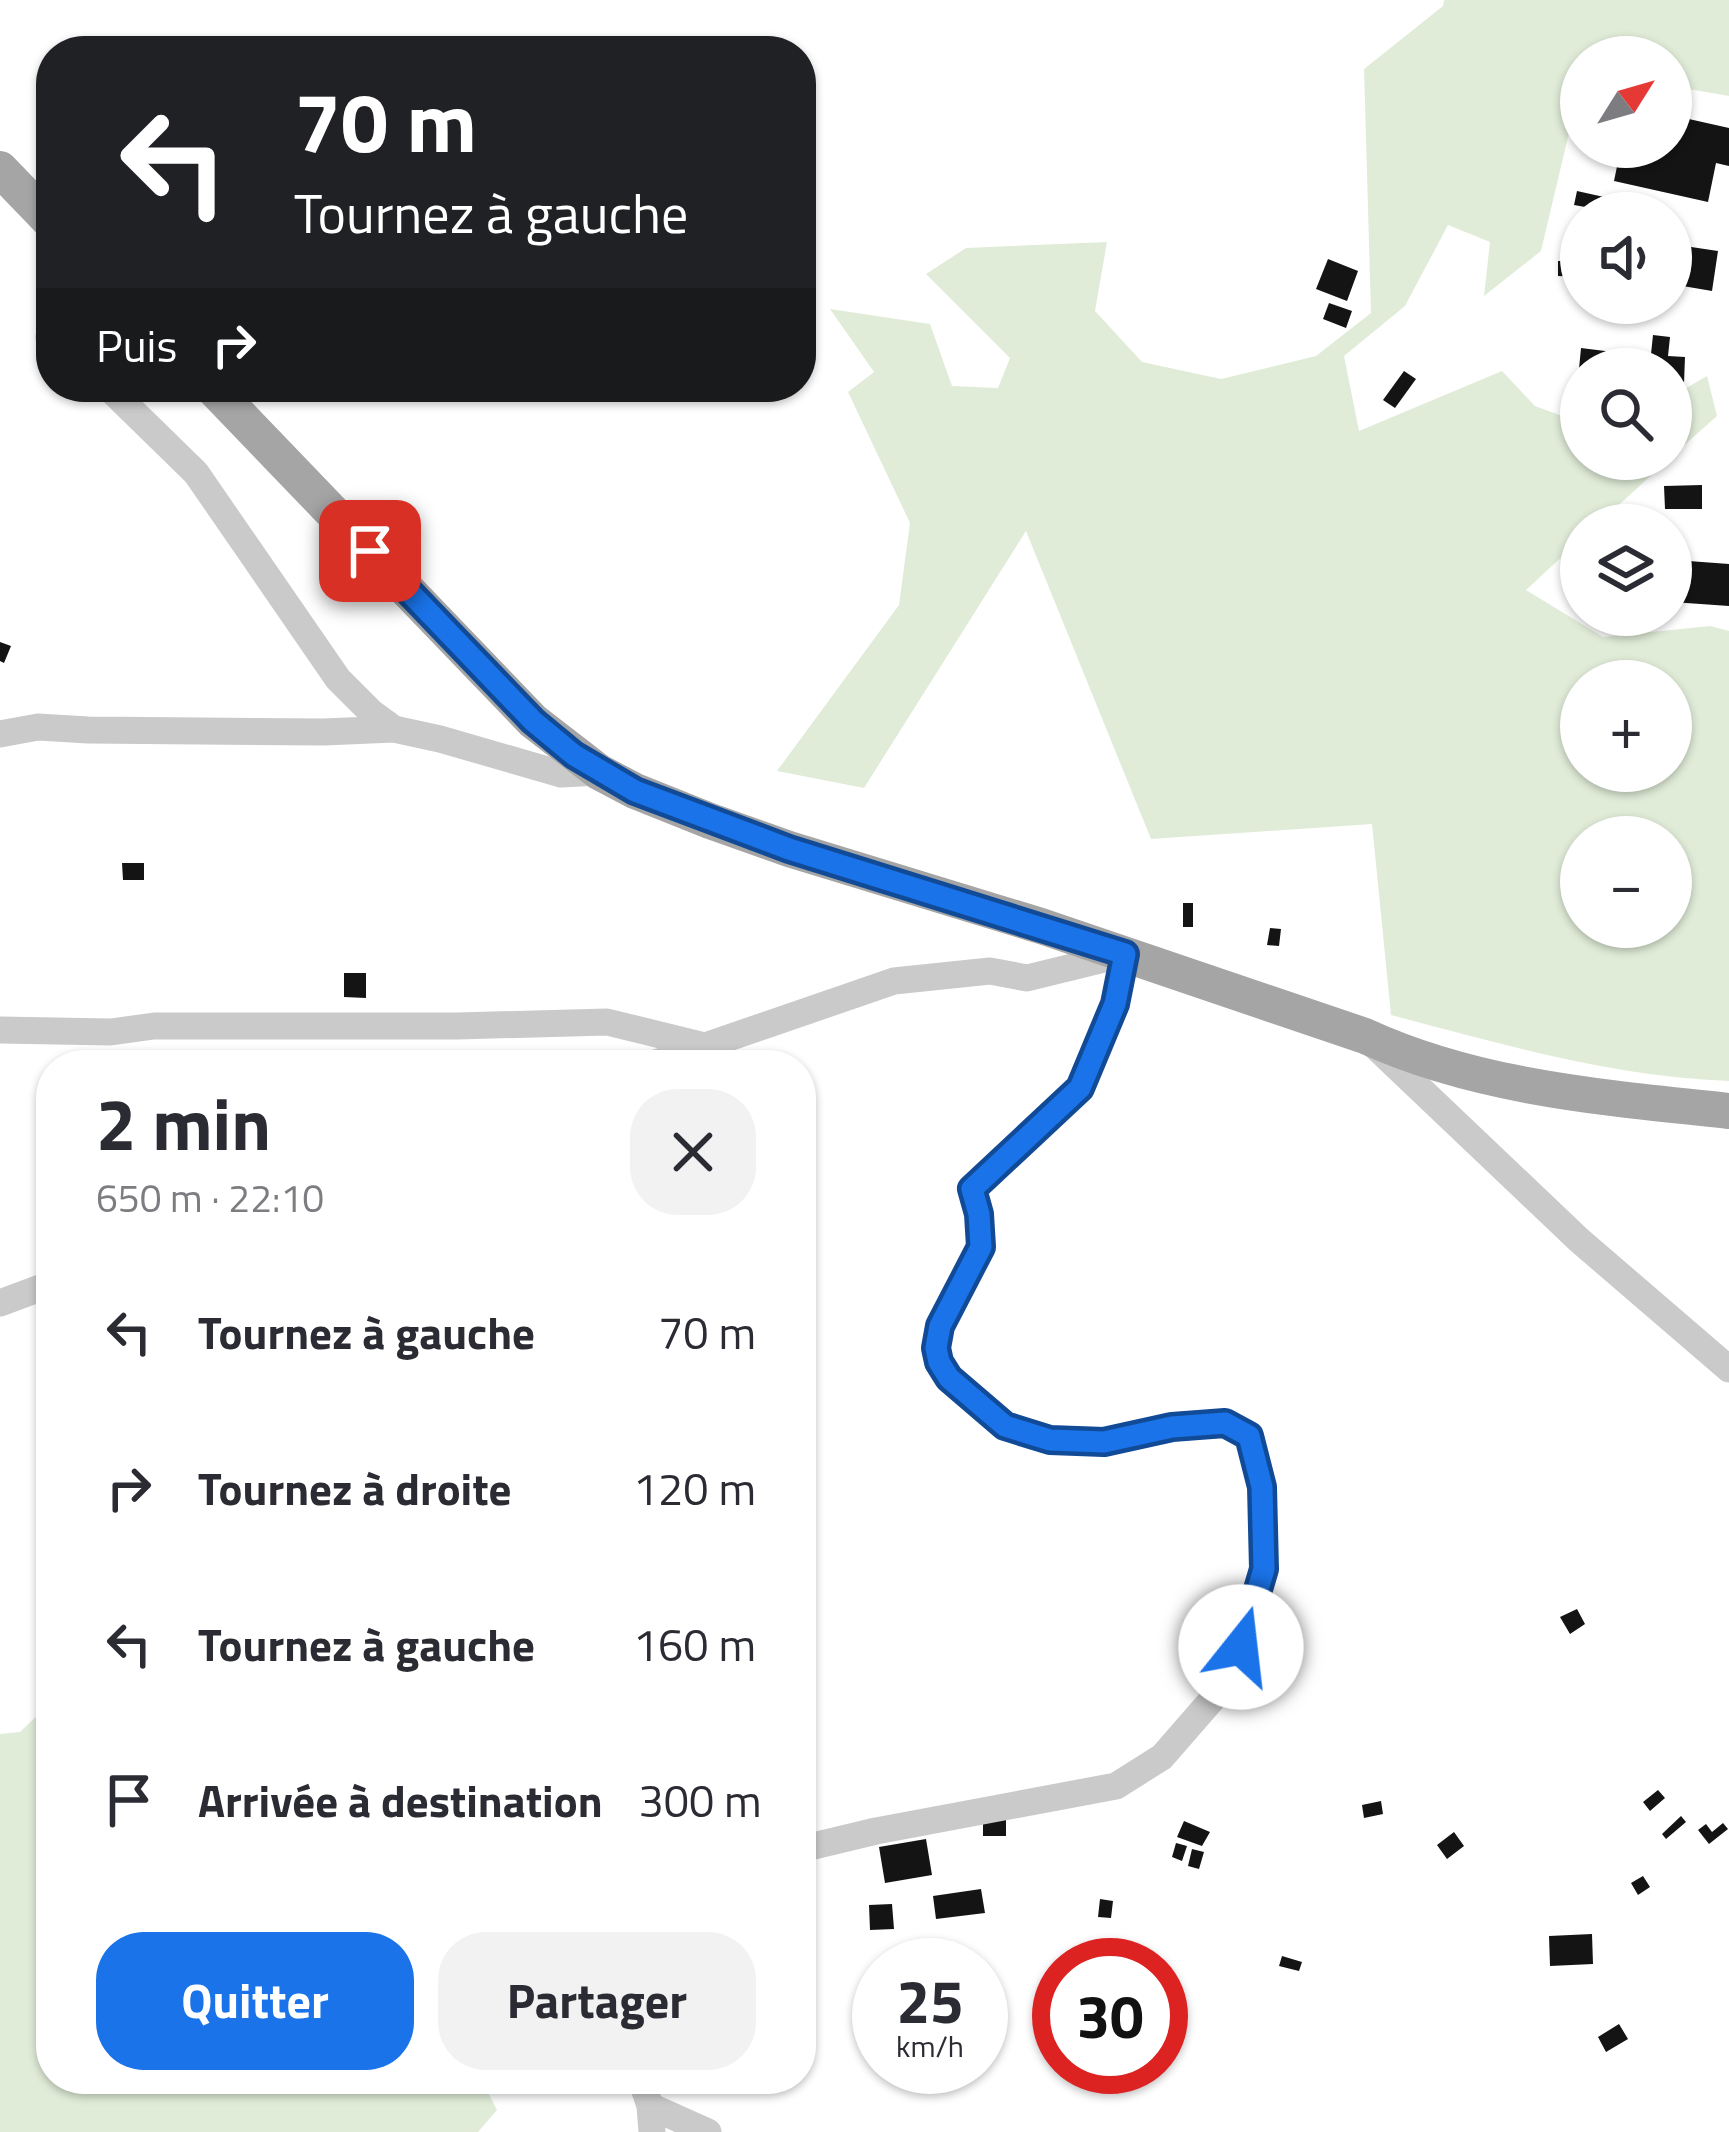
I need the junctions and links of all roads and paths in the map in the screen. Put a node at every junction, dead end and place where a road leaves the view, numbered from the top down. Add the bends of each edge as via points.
1 (0, 170) edge
2 (36, 207) edge
3 (123, 402) edge
4 (226, 402) edge
5 (394, 730) junction
6 (0, 734) edge
7 (599, 772) junction
8 (1125, 954) junction
9 (0, 1030) edge
10 (1365, 1036) junction
11 (705, 1046) junction
12 (693, 1050) edge
13 (1729, 1111) edge
14 (36, 1290) edge
15 (0, 1303) edge
16 (1729, 1369) edge
17 (816, 1845) edge
18 (648, 2106) edge
19 (708, 2132) edge

1 - 2 main road
3 - 5 street via 196,473 338,679
4 - 7 main road via 533,721
5 - 6 street via 38,727
5 - 7 street via 561,773
7 - 8 main road via 729,828
8 - 10 main road
8 - 11 street via 1027,978 990,971 894,981
8 - 17 street via 1115,1004 1080,1088 972,1189 981,1247 936,1348 949,1378 1005,1426 1050,1440 1104,1442 1225,1423 1249,1436 1262,1487 1264,1569 1241,1647 1194,1723 1116,1786
9 - 11 street via 607,1022
10 - 13 main road via 1564,1092
10 - 16 street via 1579,1240
11 - 12 street
14 - 15 street
18 - 19 street

